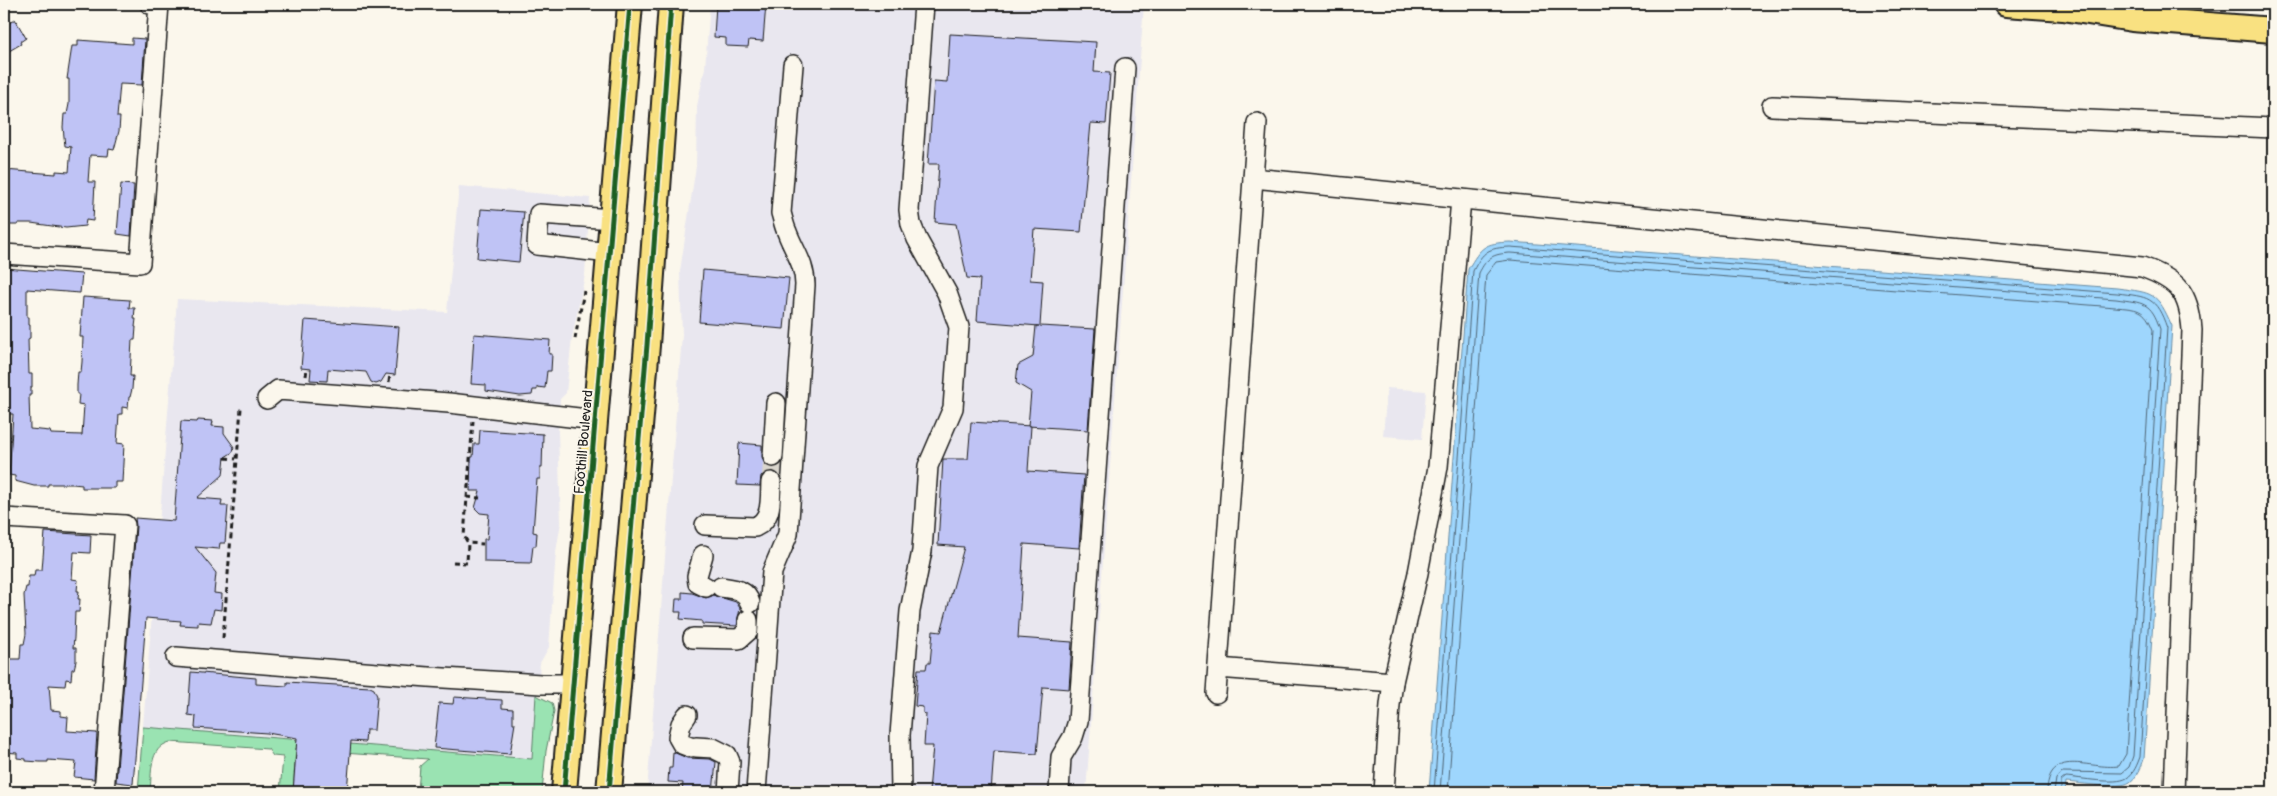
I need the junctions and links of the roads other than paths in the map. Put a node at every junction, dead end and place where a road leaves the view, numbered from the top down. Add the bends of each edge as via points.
1 (150, 4) edge
2 (630, 4) edge
3 (671, 4) edge
4 (924, 4) edge
5 (2006, 4) edge
6 (2273, 30) edge
7 (793, 66) dead end
8 (1124, 68) dead end
9 (1772, 106) dead end
10 (1257, 123) dead end
11 (2273, 128) edge
12 (1254, 178) junction
13 (1460, 199) junction
14 (613, 219) junction
15 (610, 253) junction
16 (4, 254) edge
17 (267, 399) dead end
18 (776, 403) dead end
19 (596, 420) junction
20 (773, 458) tunnel mouth
21 (771, 482) tunnel mouth
22 (4, 518) edge
23 (705, 525) dead end
24 (703, 555) dead end
25 (693, 638) dead end
26 (176, 657) dead end
27 (1218, 668) junction
28 (1393, 682) junction
29 (572, 684) junction
30 (1216, 693) dead end
31 (687, 715) dead end
32 (104, 792) edge
33 (564, 792) edge
34 (609, 792) edge
35 (728, 792) edge
36 (756, 792) edge
37 (901, 792) edge
38 (1059, 792) edge
39 (1384, 792) edge
40 (2174, 792) edge

1 - 16 lane via 159,4 140,263
2 - 14 main road, Foothill Boulevard
3 - 34 main road via 647,345
4 - 37 lane via 909,210 917,239 960,327 953,408 928,466 922,551 910,611 900,734
5 - 6 main road via 2063,8 2132,19
7 - 36 lane via 781,213 802,262 805,285 788,534 772,572
8 - 38 lane via 1078,721 1061,757
9 - 11 lane
10 - 12 lane
12 - 13 lane
12 - 27 lane
13 - 28 lane via 1438,467
13 - 40 lane via 2142,267 2173,282 2190,308 2192,330
14 - 15 main road, Foothill Boulevard
14 - 15 lane via 539,214 537,245
15 - 19 main road, Foothill Boulevard
17 - 19 lane via 278,390 449,403
18 - 20 lane
19 - 29 main road, Foothill Boulevard
21 - 23 lane via 769,513 761,524 755,527
22 - 32 lane via 125,525
24 - 25 lane via 698,583 748,595 748,631 739,639
26 - 29 lane via 428,677
27 - 28 lane
27 - 30 lane
28 - 39 lane
29 - 33 main road, Foothill Boulevard
31 - 35 lane via 680,724 678,737 682,744 713,748 727,755 730,762

